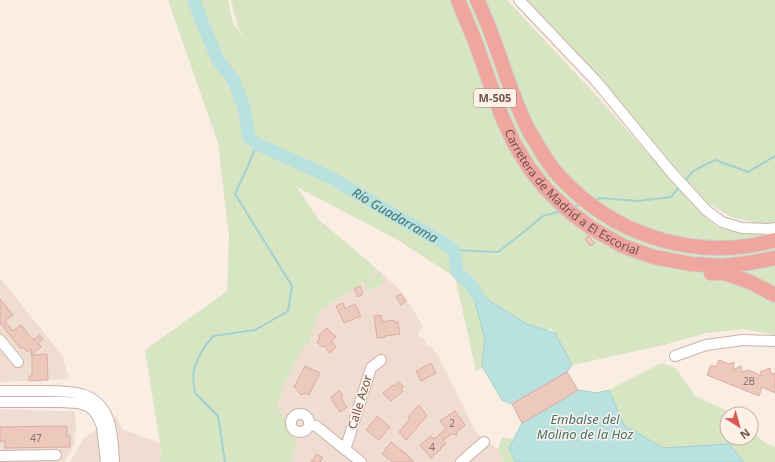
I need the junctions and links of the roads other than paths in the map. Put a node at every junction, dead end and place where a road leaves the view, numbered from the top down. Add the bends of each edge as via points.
1 (458, 0) edge
2 (477, 0) edge
3 (519, 0) edge
4 (775, 228) edge
5 (775, 240) edge
6 (623, 246) junction
7 (775, 258) edge
8 (775, 295) edge
9 (775, 341) edge
10 (1, 343) edge
11 (675, 356) dead end
12 (381, 360) dead end
13 (18, 362) dead end
14 (0, 391) edge
15 (0, 402) edge
16 (309, 425) dead end
17 (484, 442) dead end
18 (345, 450) junction
19 (56, 455) dead end
20 (0, 456) edge
21 (106, 462) edge
22 (114, 462) edge
23 (361, 462) edge
24 (461, 462) edge

1 - 6 highway, Carretera de Madrid a El Escorial / M-505 via 502,117 514,144 529,168 571,213
2 - 5 highway, Carretera de Madrid a El Escorial / M-505 via 492,34 518,110 558,176 580,197 623,225 655,238 684,245 714,248
3 - 4 street via 596,82 706,210 722,222 742,228
6 - 7 highway, Carretera de Madrid a El Escorial / M-505 via 654,257 691,264 722,266
6 - 8 highway, M-505 via 641,258 670,267 724,273 750,282
9 - 11 street via 743,340 706,345
10 - 13 street
12 - 18 street, Calle Azor via 370,368
14 - 22 street via 60,391 88,396 97,402 109,420
15 - 21 street via 61,402 88,406 94,411 102,427
16 - 18 street, Calle Azor via 316,426
17 - 24 street
18 - 23 street, Calle Azor
19 - 20 street

